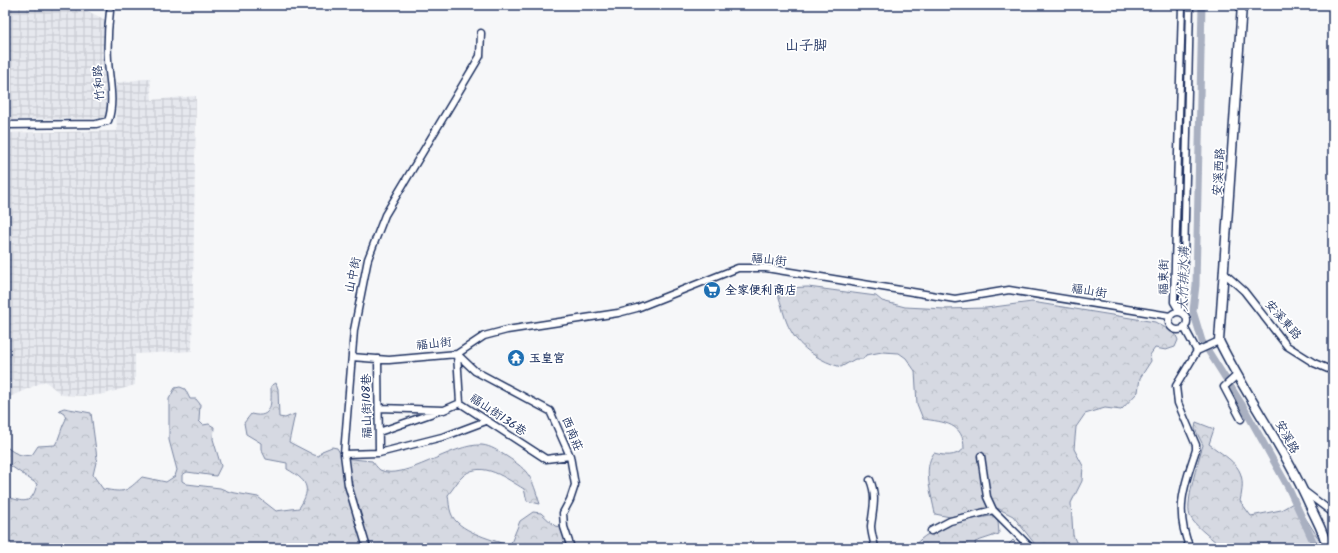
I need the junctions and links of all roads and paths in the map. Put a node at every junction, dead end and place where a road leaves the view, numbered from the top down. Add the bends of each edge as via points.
1 (1190, 5) edge
2 (1242, 5) edge
3 (1181, 8) edge
4 (110, 11) dead end
5 (1190, 12) junction
6 (481, 33) dead end
7 (1181, 39) junction
8 (1190, 39) junction
9 (1180, 86) junction
10 (1188, 86) junction
11 (5, 125) edge
12 (1178, 144) junction
13 (1187, 144) junction
14 (1224, 273) junction
15 (1180, 312) junction
16 (1170, 316) junction
17 (1184, 327) junction
18 (1219, 341) junction
19 (1197, 351) junction
20 (457, 354) junction
21 (352, 357) junction
22 (378, 359) junction
23 (1333, 371) edge
24 (1235, 377) junction
25 (460, 403) junction
26 (379, 408) junction
27 (444, 410) junction
28 (1241, 419) dead end
29 (486, 421) junction
30 (379, 432) junction
31 (379, 453) junction
32 (344, 454) junction
33 (570, 456) junction
34 (981, 456) dead end
35 (870, 480) dead end
36 (1304, 491) junction
37 (993, 510) junction
38 (1333, 513) edge
39 (931, 531) dead end
40 (367, 548) edge
41 (571, 548) edge
42 (875, 548) edge
43 (1031, 548) edge
44 (1190, 548) edge
45 (1327, 548) edge

1 - 5 street, 福東街
2 - 14 street, 安溪西路
3 - 5 street
3 - 7 street, 福東街
4 - 11 street, 竹和路 via 108,60 112,110 108,121 96,124
5 - 8 street, 福東街
6 - 21 street, 山中街 via 480,56 385,215 368,259 354,330
7 - 8 street
7 - 9 street, 福東街
8 - 10 street, 福東街
9 - 10 street
9 - 12 street, 福東街
10 - 13 street, 福東街
12 - 13 street
12 - 15 street, 福東街 via 1174,302
13 - 15 street, 福東街 via 1183,303
14 - 18 street, 安溪西路
14 - 23 street, 安溪東路 via 1244,291 1287,346 1314,363
15 - 16 street
15 - 17 street via 1186,318
16 - 17 street via 1169,323 1173,328 1179,330
16 - 20 street, 福山街 via 1029,292 998,290 955,299 766,268 738,268 637,308 484,336
17 - 19 street
18 - 19 street
18 - 24 street, 安溪路
19 - 44 street via 1176,386 1178,403 1196,445 1183,489 1181,509
20 - 22 street, 福山街
20 - 25 street, 福山街136巷
20 - 33 street, 西南莊 via 475,371 550,411
21 - 22 street, 福山街
21 - 32 street, 山中街
22 - 26 street, 福山街108巷
24 - 28 street via 1224,387
24 - 36 street, 安溪路 via 1263,418
25 - 27 street
25 - 29 street, 福山街136巷
26 - 27 street
26 - 30 street, 福山街108巷
27 - 30 street
29 - 31 street via 446,436
29 - 33 street, 福山街136巷 via 546,459
30 - 31 street, 福山街108巷
31 - 32 street
32 - 40 street, 山中街 via 348,485
33 - 41 street, 西南莊 via 575,485 563,513 564,527
34 - 37 street via 987,497
35 - 42 street via 875,491 875,510 871,528
36 - 38 street
36 - 45 street, 安溪路
37 - 39 street via 950,521
37 - 43 street

